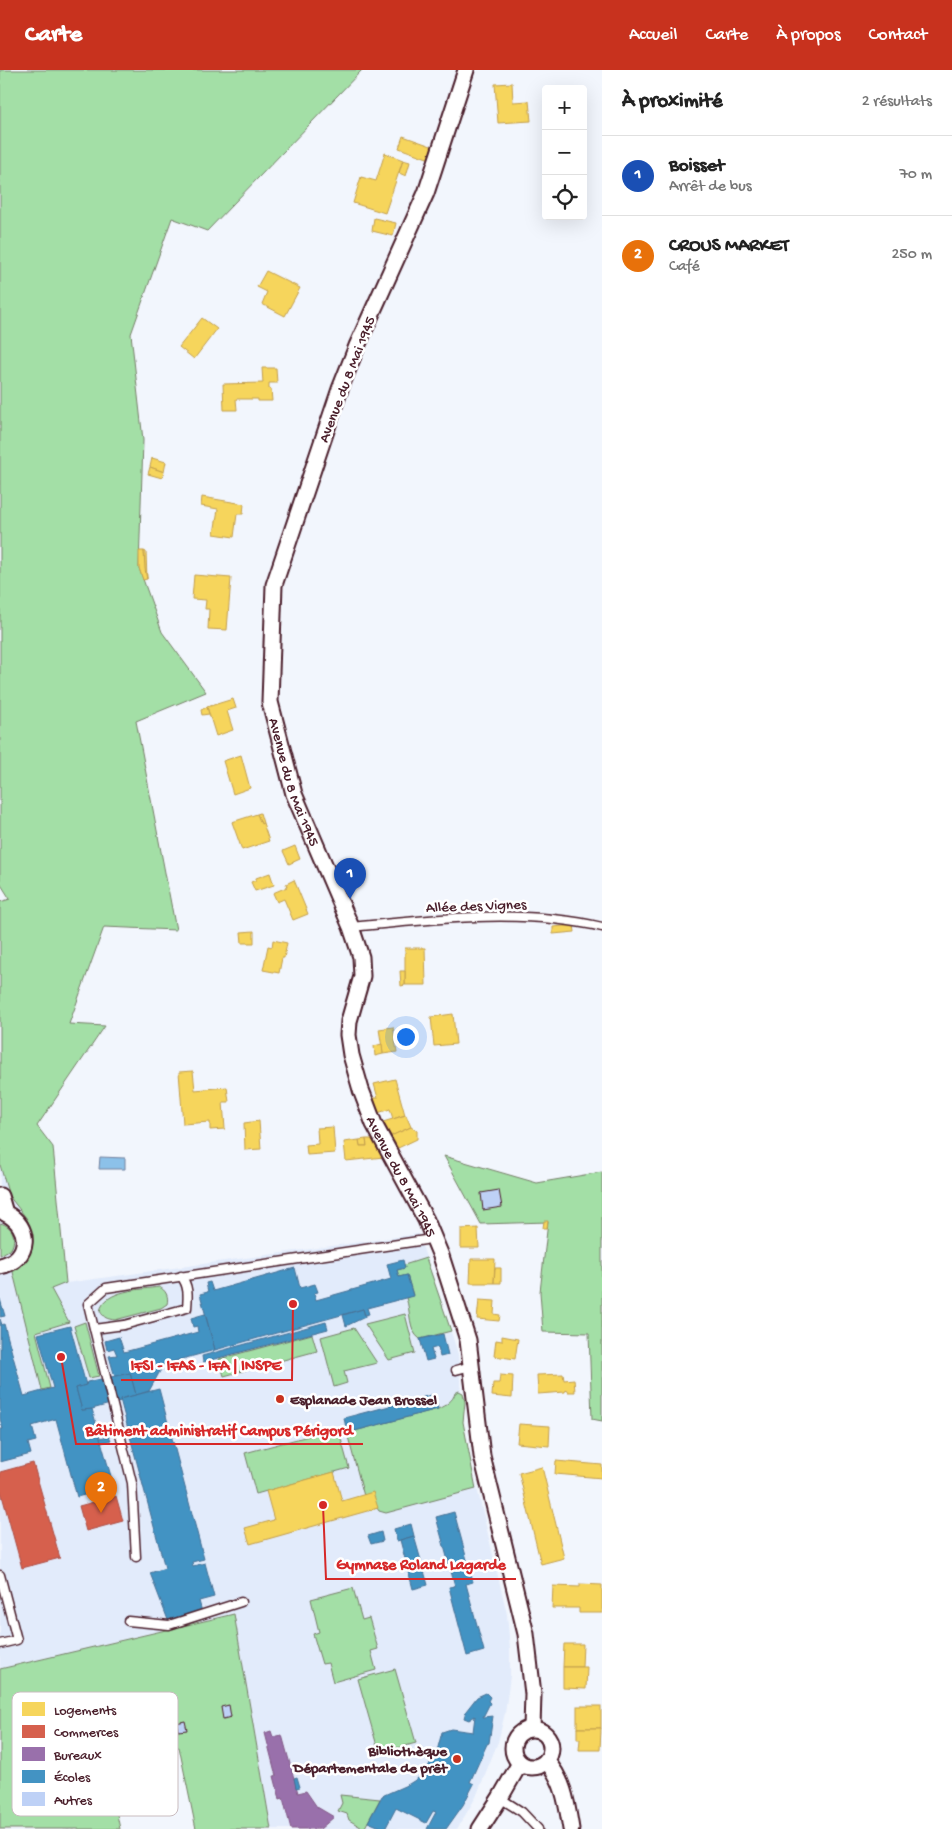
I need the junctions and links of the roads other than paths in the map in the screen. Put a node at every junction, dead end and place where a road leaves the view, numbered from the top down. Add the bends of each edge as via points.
1 (466, 70) edge
2 (351, 927) junction
3 (602, 927) edge
4 (0, 1196) edge
5 (432, 1238) junction
6 (0, 1266) edge
7 (182, 1276) junction
8 (94, 1329) junction
9 (471, 1366) junction
10 (456, 1370) dead end
11 (136, 1557) dead end
12 (0, 1575) edge
13 (240, 1602) dead end
14 (128, 1621) dead end
15 (0, 1644) edge
16 (532, 1728) junction
17 (546, 1761) junction
18 (520, 1764) junction
19 (500, 1798) junction
20 (480, 1829) edge
21 (538, 1829) edge
22 (571, 1829) edge

1 - 2 street, Avenue du 8 Mai 1945 via 426,193 340,388 274,585 270,702 294,794
2 - 3 lane, Allée des Vignes via 445,918 524,918
2 - 5 street, Avenue du 8 Mai 1945 via 362,976 349,1021 351,1055 365,1104 426,1220
4 - 6 street via 5,1213 19,1223 24,1238 20,1254
5 - 7 lane
5 - 9 street, Avenue du 8 Mai 1945 via 460,1312
7 - 8 lane via 106,1288 88,1304
7 - 8 lane via 187,1283 187,1308 124,1325
8 - 11 lane via 132,1483
9 - 10 lane
9 - 16 street, Avenue du 8 Mai 1945 via 482,1456 526,1634 533,1694
12 - 15 lane via 17,1640
13 - 14 lane via 169,1625
16 - 17 street via 548,1737 552,1750
16 - 18 street via 520,1732 514,1742 513,1754
17 - 18 street via 537,1767
17 - 22 street via 561,1782
18 - 19 street
19 - 20 street
19 - 21 lane via 522,1812

